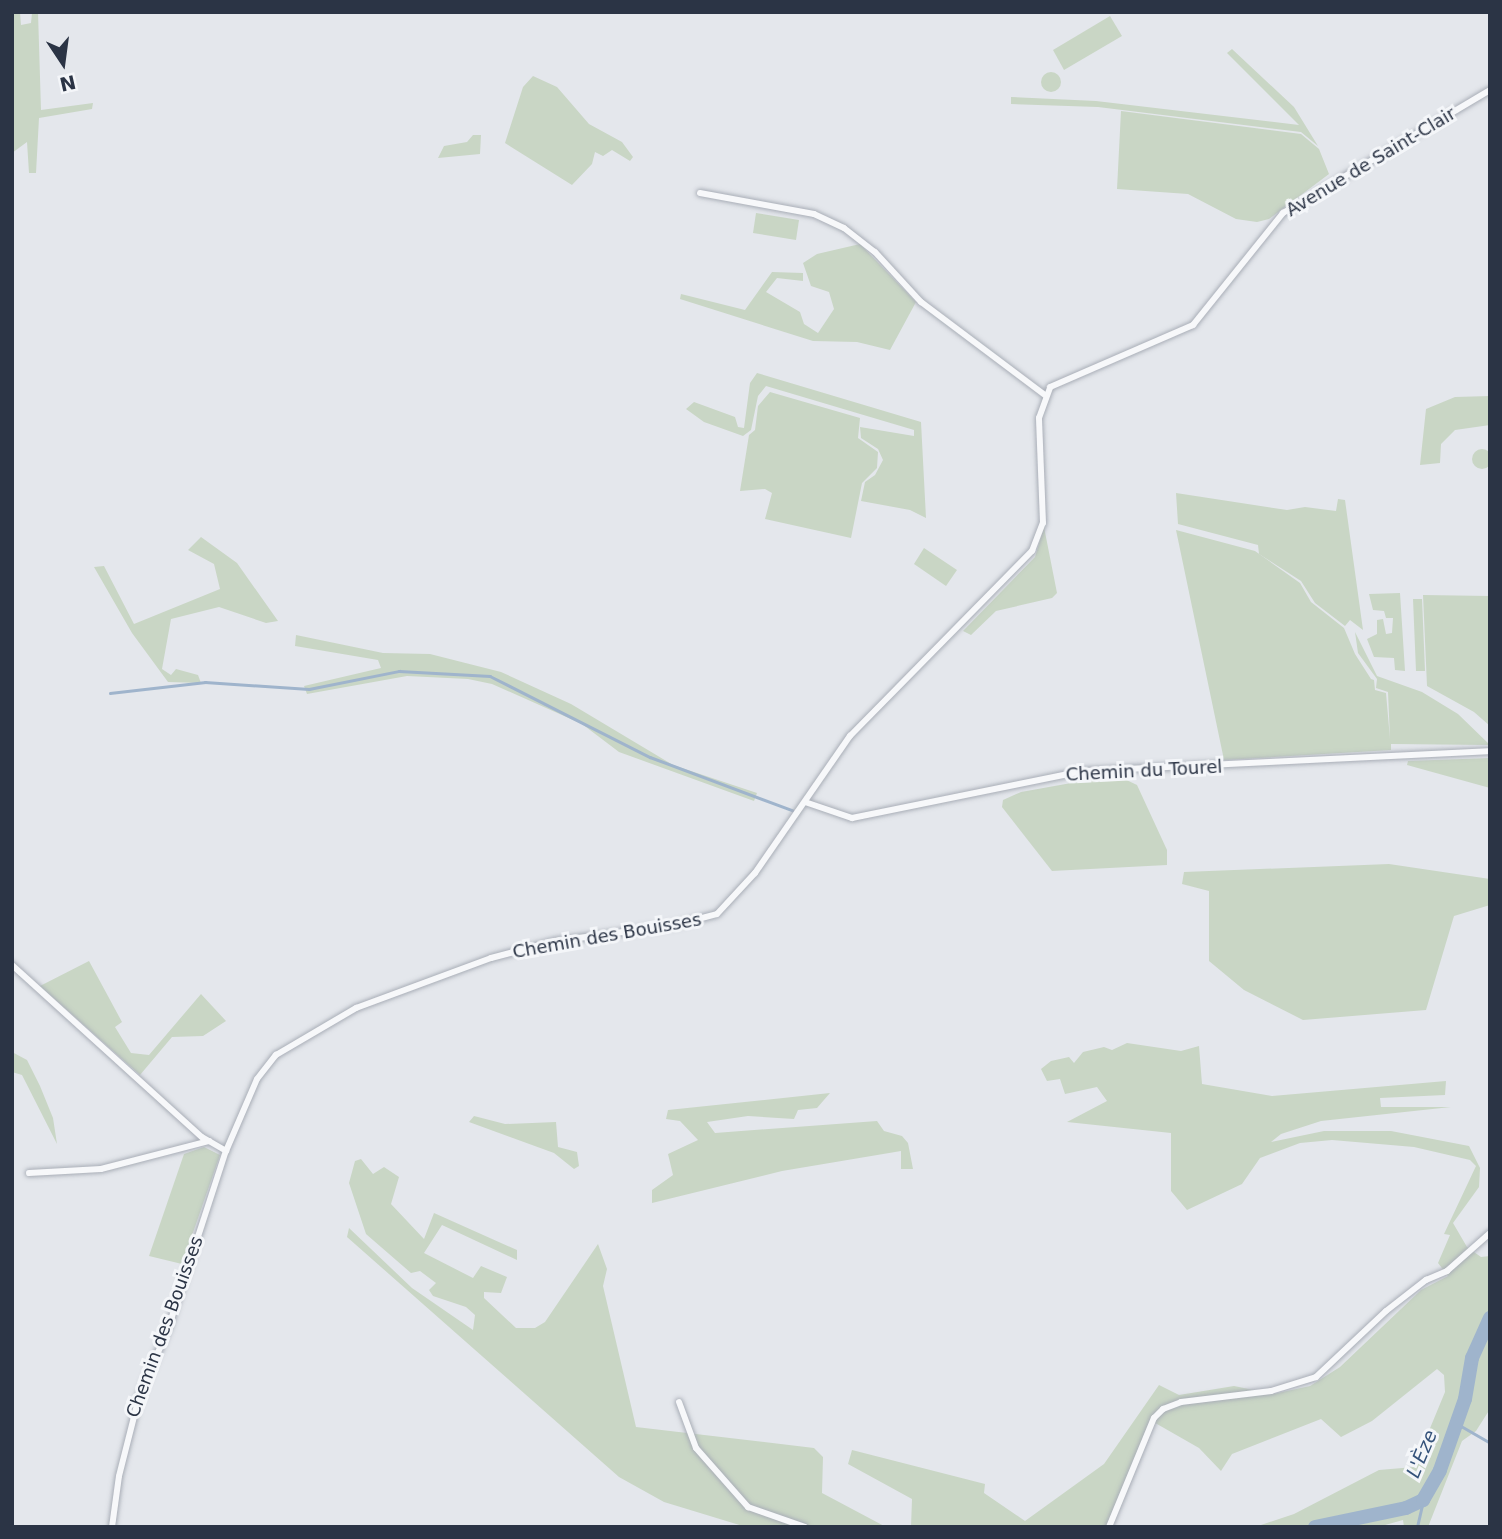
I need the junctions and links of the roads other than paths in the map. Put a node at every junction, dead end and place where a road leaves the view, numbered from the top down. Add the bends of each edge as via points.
1 (1490, 90) edge
2 (700, 193) dead end
3 (1045, 395) junction
4 (1490, 751) edge
5 (805, 802) junction
6 (12, 965) edge
7 (209, 1141) junction
8 (226, 1151) junction
9 (29, 1173) dead end
10 (1490, 1233) edge
11 (679, 1402) dead end
12 (112, 1527) edge
13 (805, 1527) edge
14 (1109, 1527) edge

1 - 3 street, Avenue de Saint-Clair via 1296,203 1193,325 1154,345 1060,379
2 - 3 street via 814,214 844,228 875,252 921,302
3 - 5 street, Chemin des Bouisses via 1039,418 1043,523 1032,551 850,736
4 - 5 street, Chemin du Tourel via 1084,771 852,818
5 - 8 street, Chemin des Bouisses via 755,873 716,914 675,925 529,947 397,990 284,1048 267,1064
6 - 7 street
7 - 8 street
7 - 9 street via 101,1168
8 - 12 street, Chemin des Bouisses via 168,1329 128,1433
10 - 14 street via 1447,1271 1426,1280 1386,1311 1316,1377 1271,1391 1181,1402 1163,1409 1154,1418
11 - 13 street via 696,1448 748,1507

